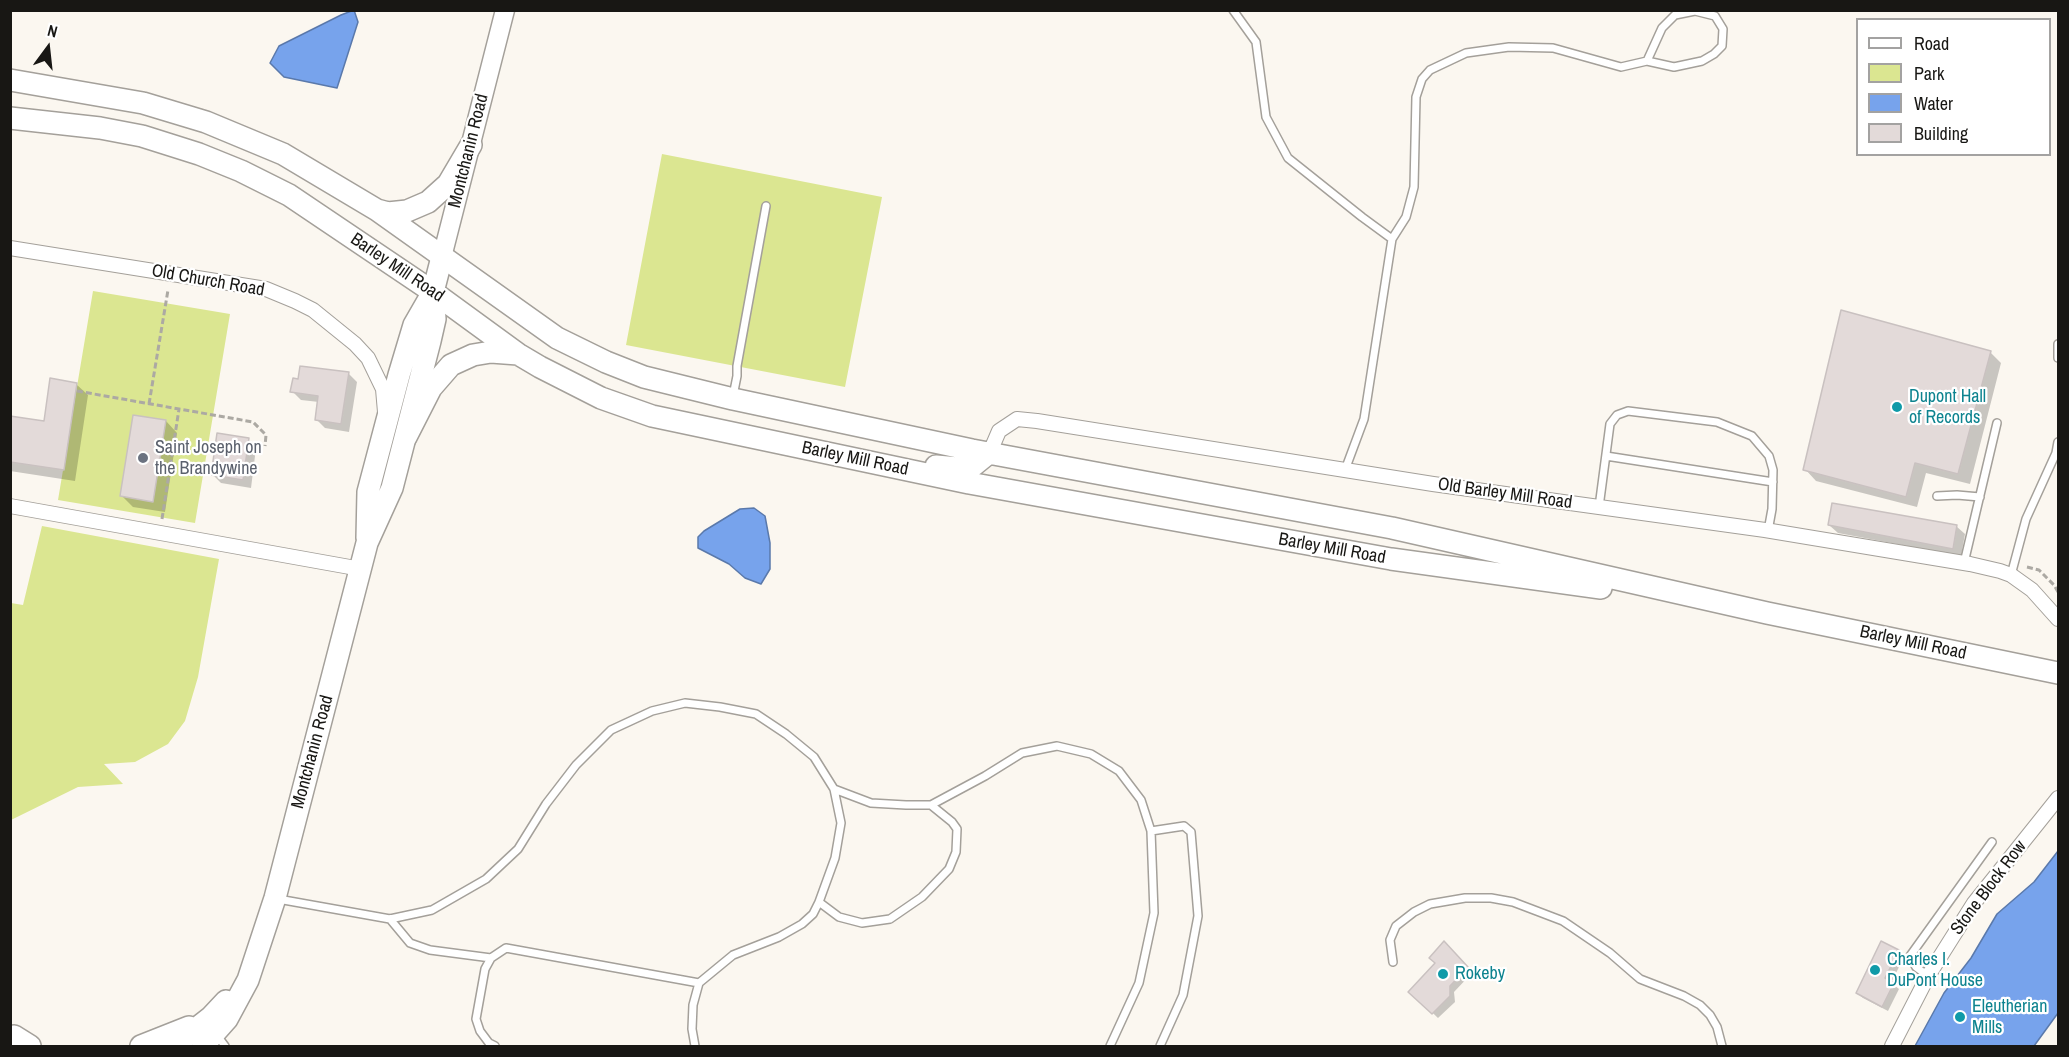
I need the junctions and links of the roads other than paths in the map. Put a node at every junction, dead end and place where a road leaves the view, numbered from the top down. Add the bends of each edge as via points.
1 (505, 10) edge
2 (1233, 10) edge
3 (1647, 61) junction
4 (14, 80) edge
5 (10, 118) edge
6 (471, 145) junction
7 (766, 206) dead end
8 (377, 210) junction
9 (1392, 239) junction
10 (10, 248) edge
11 (442, 257) junction
12 (433, 292) junction
13 (2058, 344) edge
14 (518, 354) junction
15 (2058, 358) edge
16 (733, 399) junction
17 (1997, 423) dead end
18 (406, 437) junction
19 (768, 441) junction
20 (2058, 442) edge
21 (381, 444) junction
22 (990, 452) junction
23 (1605, 456) junction
24 (1345, 470) junction
25 (1773, 482) junction
26 (1937, 496) dead end
27 (1980, 497) junction
28 (10, 506) edge
29 (1599, 507) junction
30 (1768, 531) junction
31 (367, 543) junction
32 (1964, 563) junction
33 (361, 569) junction
34 (2012, 571) junction
35 (1767, 613) junction
36 (2058, 619) edge
37 (2058, 673) edge
38 (834, 789) junction
39 (2058, 798) edge
40 (931, 805) junction
41 (1151, 831) junction
42 (1992, 842) dead end
43 (275, 898) junction
44 (819, 902) junction
45 (390, 919) junction
46 (491, 958) junction
47 (1393, 962) dead end
48 (1928, 976) junction
49 (699, 983) junction
50 (213, 1038) edge
51 (141, 1047) edge
52 (174, 1047) edge
53 (495, 1047) edge
54 (695, 1047) edge
55 (1110, 1047) edge
56 (1160, 1047) edge
57 (1722, 1047) edge
58 (1892, 1047) edge

1 - 6 main road, Montchanin Road
2 - 9 lane via 1256,42 1266,117 1288,158
3 - 3 lane via 1674,67 1702,61 1722,46 1723,29 1715,16 1695,11 1675,15 1662,28
3 - 9 lane via 1621,67 1553,48 1509,47 1466,53 1430,70 1416,97 1414,187 1406,217
4 - 8 main road, Barley Mill Road via 175,112 232,131 284,154
5 - 12 main road, Barley Mill Road via 142,136 209,158 289,195
6 - 8 main road via 447,184 428,202 407,211
6 - 11 main road, Montchanin Road
7 - 16 lane
8 - 11 main road, Barley Mill Road
9 - 24 lane via 1364,419
10 - 21 street, Old Church Road via 266,289 313,310 368,358 383,389
11 - 12 main road, Montchanin Road
11 - 16 main road, Barley Mill Road via 529,320 578,349 644,377
12 - 14 main road, Barley Mill Road
12 - 18 main road, Montchanin Road via 432,336
12 - 21 main road, Montchanin Road via 414,326
13 - 15 lane
14 - 18 main road via 491,352 451,365 432,388
14 - 19 main road, Barley Mill Road via 577,387 625,407
16 - 22 main road, Barley Mill Road
17 - 27 lane
18 - 31 main road, Montchanin Road via 392,488
19 - 22 main road via 823,442 958,468 974,465
19 - 35 main road, Barley Mill Road via 969,483 1391,560
20 - 34 lane via 2026,519
21 - 31 main road, Montchanin Road via 368,492
22 - 24 street, Old Barley Mill Road via 999,431 1017,419
22 - 35 main road, Barley Mill Road via 1392,528
23 - 25 lane
23 - 25 lane via 1610,424 1628,411 1718,422 1752,436 1769,456
23 - 29 lane
24 - 29 street, Old Barley Mill Road
25 - 30 lane
26 - 27 lane
27 - 32 lane
28 - 33 street
29 - 30 street, Old Barley Mill Road
30 - 32 street, Old Barley Mill Road
31 - 33 main road, Montchanin Road
32 - 34 street, Old Barley Mill Road
33 - 43 main road, Montchanin Road
34 - 36 street, Old Barley Mill Road
35 - 37 main road, Barley Mill Road
38 - 40 lane via 871,803
38 - 44 lane via 841,823 836,858
38 - 45 lane via 814,757 756,714 685,703 652,711 611,730 576,765 518,849 486,879 432,910
39 - 48 street, Stone Block Row via 1974,903
40 - 41 lane via 1022,753 1057,746 1091,754 1119,771 1141,800
40 - 44 lane via 957,829 956,852 949,869 922,897 890,919 862,923 839,917
41 - 55 lane via 1154,913 1139,983
41 - 56 lane via 1184,826 1191,832 1198,915 1183,995
42 - 48 lane via 1910,957
43 - 45 lane
43 - 50 main road, Montchanin Road via 256,959 227,1019
44 - 49 lane via 802,924 733,954
45 - 46 lane via 410,943 430,950
46 - 49 lane via 506,948
46 - 53 lane via 485,969 476,1019 480,1031
47 - 57 lane via 1390,940 1396,926 1430,904 1465,898 1513,902 1563,921 1640,979 1700,1005 1717,1028
48 - 58 street, Stone Block Row
49 - 54 lane via 693,1005
50 - 51 main road
50 - 52 main road, Montchanin Road

